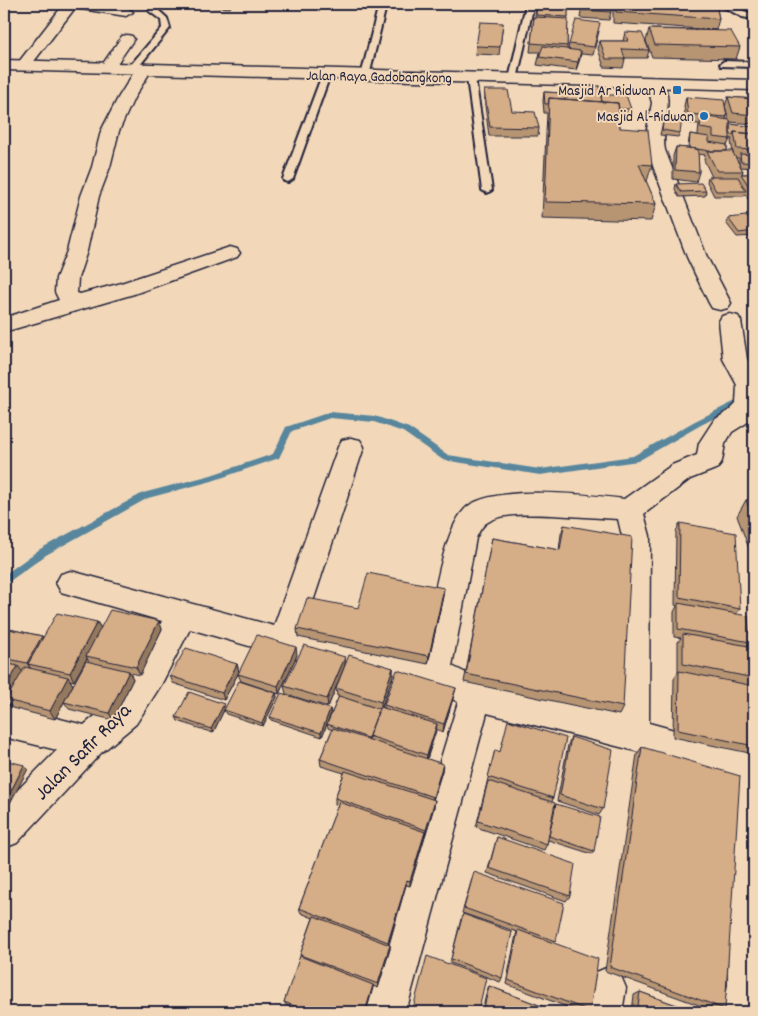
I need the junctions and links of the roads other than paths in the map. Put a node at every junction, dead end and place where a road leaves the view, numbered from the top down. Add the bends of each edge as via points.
1 (72, 4) edge
2 (152, 4) edge
3 (530, 4) edge
4 (722, 4) edge
5 (382, 6) dead end
6 (126, 12) dead end
7 (754, 17) edge
8 (127, 39) dead end
9 (724, 64) edge
10 (4, 65) edge
11 (754, 65) edge
12 (23, 66) junction
13 (107, 68) junction
14 (138, 69) junction
15 (326, 75) junction
16 (365, 76) junction
17 (471, 78) junction
18 (513, 79) junction
19 (655, 83) junction
20 (754, 85) edge
21 (288, 179) dead end
22 (487, 190) dead end
23 (230, 253) dead end
24 (77, 302) junction
25 (4, 325) edge
26 (351, 447) dead end
27 (629, 510) junction
28 (71, 583) dead end
29 (182, 614) junction
30 (284, 642) junction
31 (436, 673) junction
32 (476, 695) junction
33 (4, 721) edge
34 (632, 734) junction
35 (89, 742) junction
36 (750, 768) edge
37 (4, 830) edge
38 (751, 882) edge
39 (749, 995) edge
40 (385, 1012) edge

1 - 6 main road
1 - 12 main road
2 - 14 lane via 152,9 165,19 166,28
3 - 18 lane
4 - 7 lane
5 - 16 lane
8 - 13 main road
9 - 11 lane
10 - 12 main road, Jalan Raya Gadobangkong
12 - 13 main road, Jalan Raya Gadobangkong
13 - 14 main road, Jalan Raya Gadobangkong
14 - 15 main road, Jalan Raya Gadobangkong
14 - 24 main road via 110,131 67,278 68,297
15 - 16 main road, Jalan Raya Gadobangkong
15 - 21 lane
16 - 17 main road, Jalan Raya Gadobangkong
17 - 18 main road, Jalan Raya Gadobangkong
17 - 22 lane
18 - 19 main road, Jalan Raya Gadobangkong
19 - 20 main road, Jalan Raya Gadobangkong
19 - 27 main road via 660,103 654,140 656,150 697,257 725,312 735,359 748,396 739,416 723,426 712,443 709,461 681,472
23 - 24 main road via 126,289
24 - 25 main road
26 - 30 main road
27 - 31 main road via 594,506 506,505 477,514 462,538
27 - 34 main road via 636,536
28 - 29 main road
29 - 30 main road
29 - 35 main road, Jalan Safir Raya via 150,675 124,713
30 - 31 main road
31 - 32 main road
32 - 34 main road
32 - 40 main road
33 - 35 main road
34 - 36 main road
35 - 37 main road, Jalan Safir Raya
36 - 38 main road
38 - 39 main road

